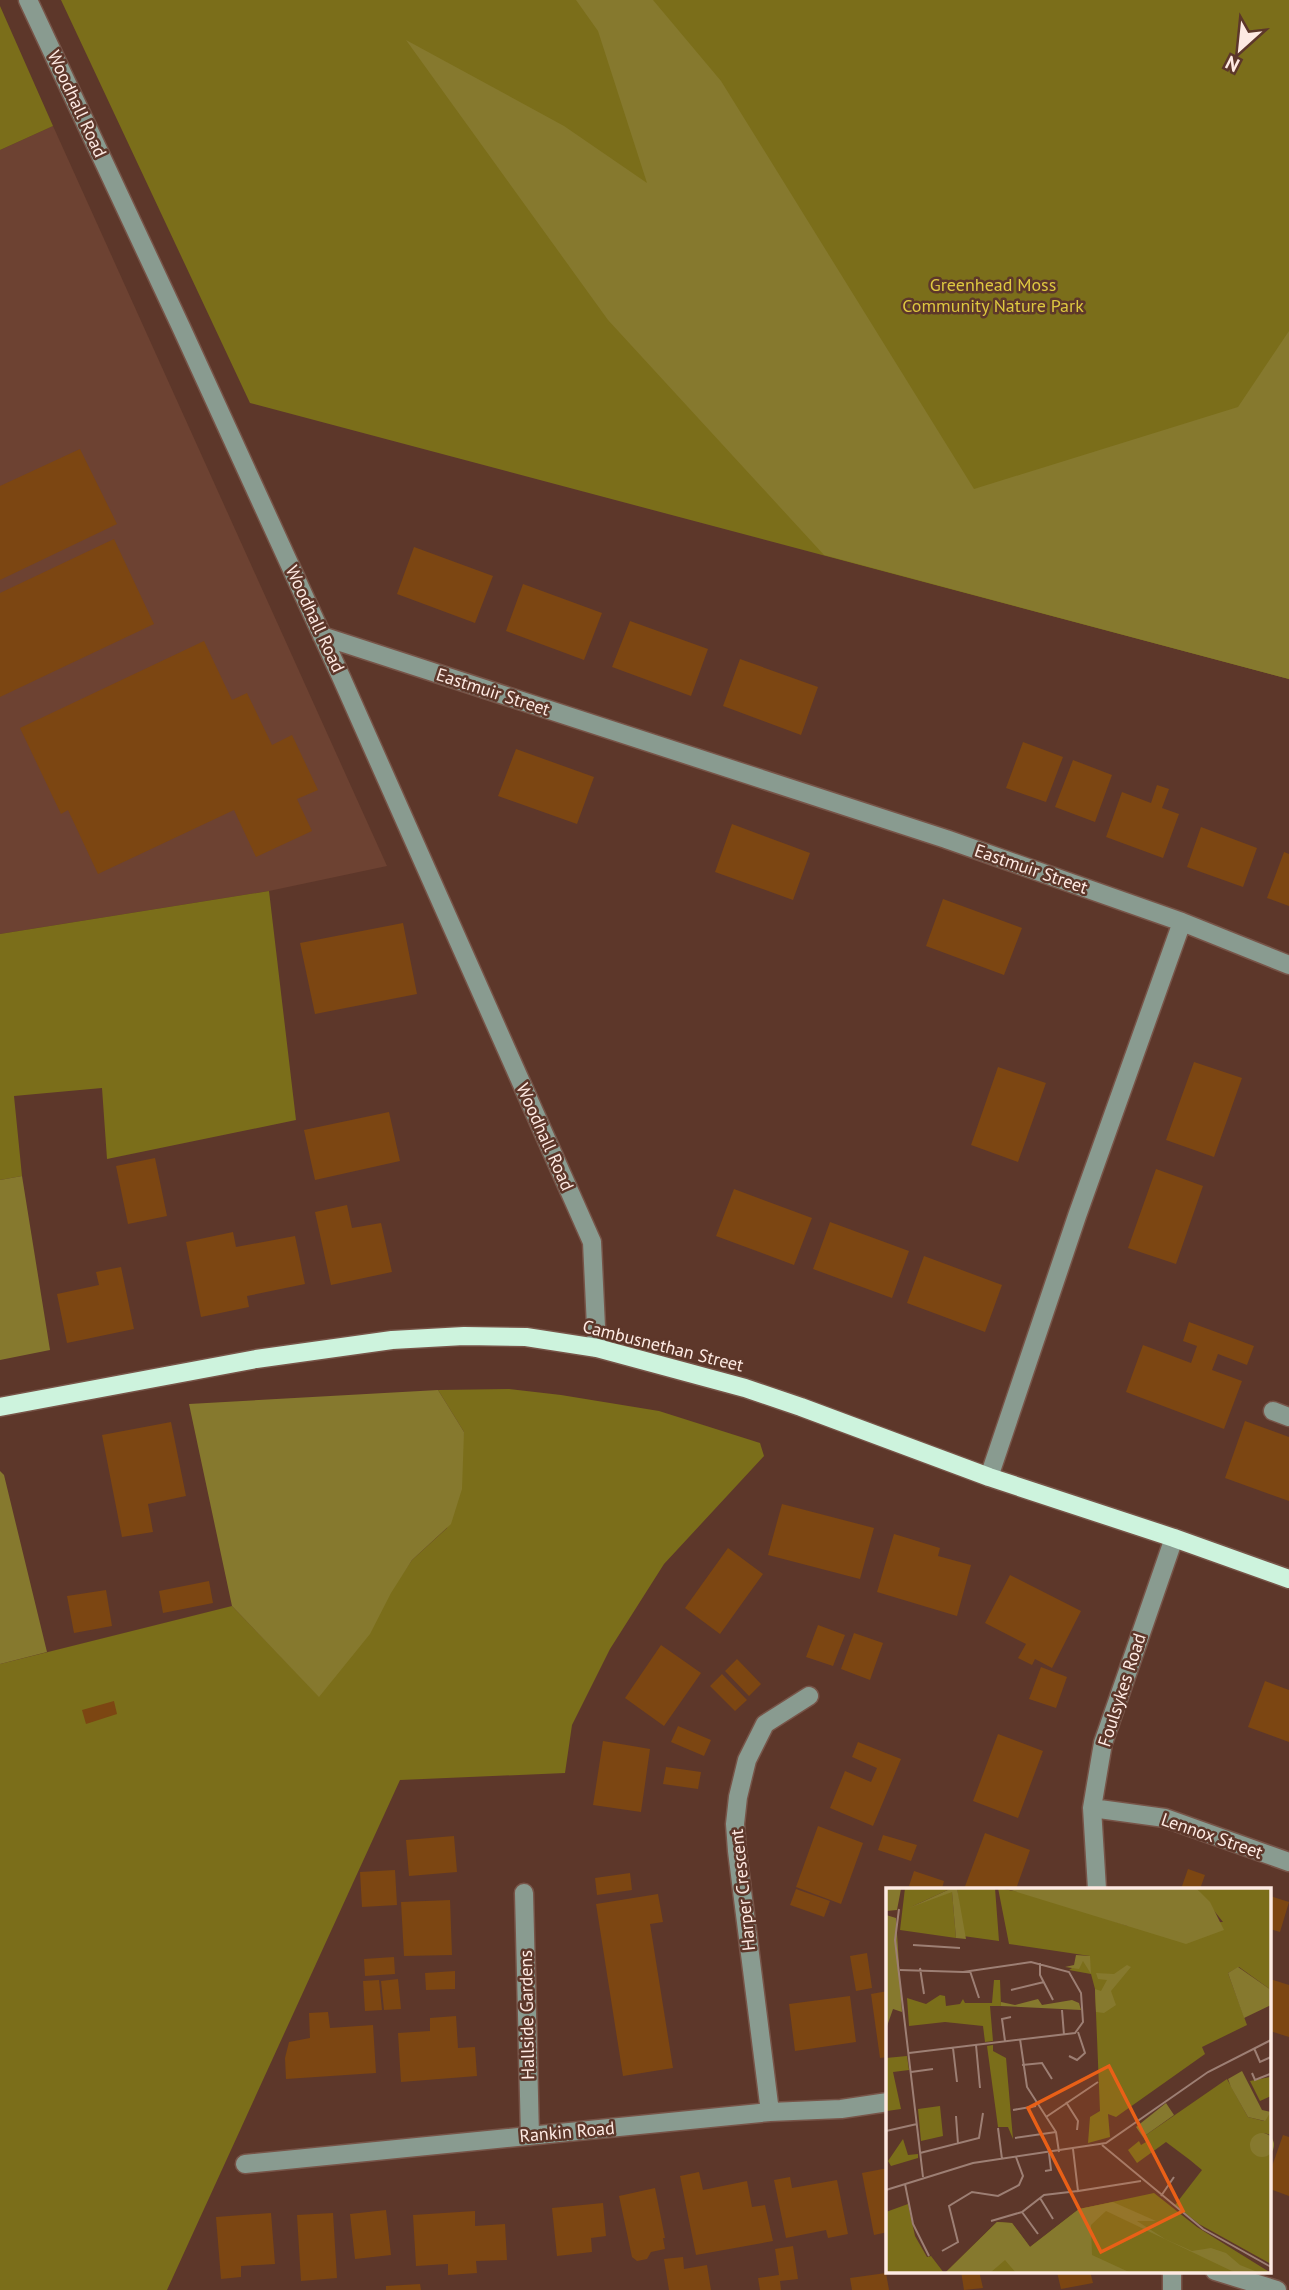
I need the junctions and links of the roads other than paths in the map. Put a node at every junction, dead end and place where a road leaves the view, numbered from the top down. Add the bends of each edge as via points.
1 (28, 0) edge
2 (322, 636) junction
3 (1182, 922) junction
4 (1289, 965) edge
5 (597, 1348) junction
6 (0, 1407) edge
7 (989, 1477) junction
8 (1174, 1538) junction
9 (1289, 1579) edge
10 (809, 1696) dead end
11 (1092, 1808) junction
12 (1289, 1862) edge
13 (1097, 1888) edge
14 (524, 1893) dead end
15 (886, 2102) edge
16 (770, 2112) junction
17 (530, 2136) junction
18 (245, 2164) dead end
19 (1172, 2272) edge
20 (1217, 2272) edge
21 (1172, 2290) edge
22 (1277, 2290) edge

1 - 2 street, Woodhall Road
2 - 3 street, Eastmuir Street via 946,839
2 - 5 street, Woodhall Road via 592,1242
3 - 4 street, Eastmuir Street
3 - 7 street
5 - 6 main road, Cambusnethan Street via 526,1337 392,1340 256,1359
5 - 7 main road, Cambusnethan Street via 745,1388
7 - 8 main road, Cambusnethan Street
8 - 9 main road, Cambusnethan Street
8 - 11 street, Foulsykes Road via 1103,1742
10 - 16 street, Harper Crescent via 765,1724 747,1760 735,1824
11 - 12 street, Lennox Street via 1165,1818
11 - 13 street, Foulsykes Road
14 - 17 street, Hallside Gardens
15 - 16 street, Rankin Road
16 - 17 street, Rankin Road
17 - 18 street, Rankin Road
19 - 21 street
20 - 22 street

